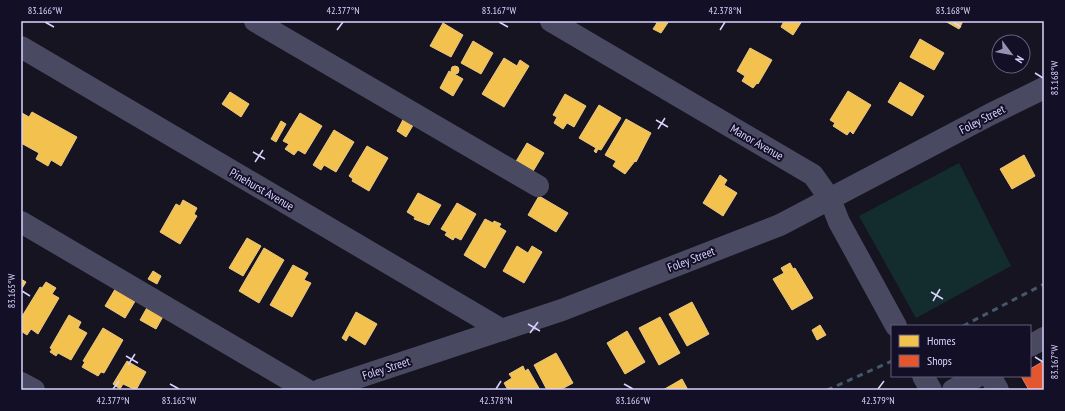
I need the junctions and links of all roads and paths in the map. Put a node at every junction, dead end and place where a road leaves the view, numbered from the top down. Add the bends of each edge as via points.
1 (255, 21) edge
2 (551, 21) edge
3 (21, 47) edge
4 (1044, 88) edge
5 (538, 186) dead end
6 (830, 199) junction
7 (21, 222) edge
8 (895, 325) edge
9 (502, 330) junction
10 (1044, 338) edge
11 (1031, 345) edge
12 (924, 377) edge
13 (976, 377) edge
14 (991, 377) edge
15 (21, 382) edge
16 (34, 390) edge
17 (307, 390) edge
18 (320, 390) edge
19 (931, 390) edge
20 (953, 390) edge
21 (998, 390) edge

1 - 5 street
2 - 6 street, Manor Avenue via 813,175
3 - 9 street, Pinehurst Avenue
4 - 6 street, Foley Street
6 - 8 street, Manor Avenue via 839,222
6 - 9 street, Foley Street via 780,225 562,310
7 - 17 street
9 - 18 street, Foley Street
10 - 11 street
12 - 19 street
13 - 20 street
14 - 21 street
15 - 16 street

